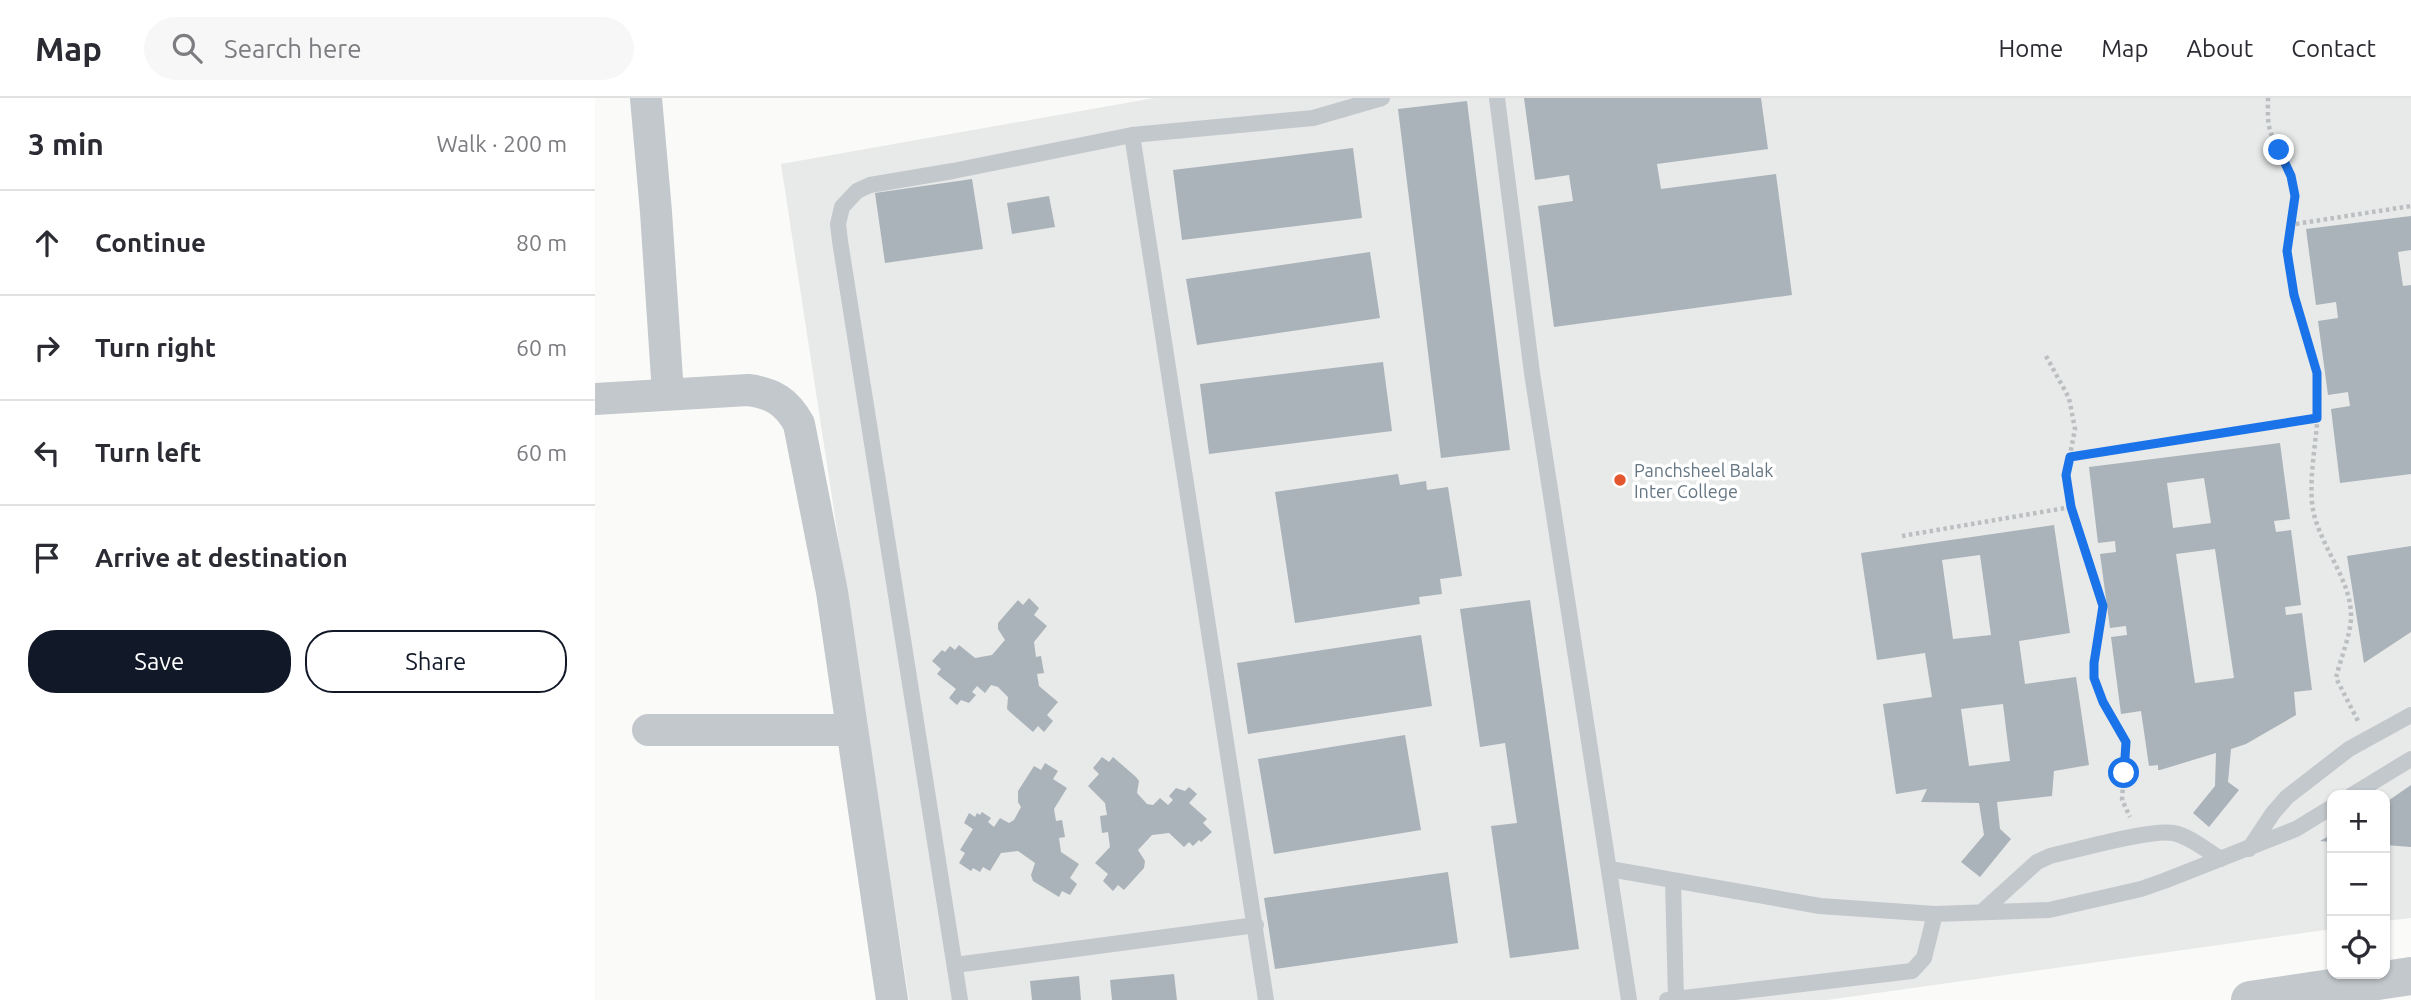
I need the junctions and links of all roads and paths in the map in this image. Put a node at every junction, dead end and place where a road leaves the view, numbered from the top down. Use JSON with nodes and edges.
{"nodes":[{"id":1,"x":646,"y":98,"type":"edge"},
{"id":2,"x":1382,"y":98,"type":"edge"},
{"id":3,"x":1497,"y":98,"type":"edge"},
{"id":4,"x":2268,"y":98,"type":"edge"},
{"id":5,"x":1132,"y":135,"type":"junction"},
{"id":6,"x":2411,"y":206,"type":"edge"},
{"id":7,"x":2289,"y":225,"type":"junction"},
{"id":8,"x":2046,"y":356,"type":"dead end"},
{"id":9,"x":668,"y":394,"type":"junction"},
{"id":10,"x":595,"y":399,"type":"edge"},
{"id":11,"x":2317,"y":418,"type":"junction"},
{"id":12,"x":2070,"y":457,"type":"junction"},
{"id":13,"x":2071,"y":507,"type":"junction"},
{"id":14,"x":1902,"y":536,"type":"dead end"},
{"id":15,"x":2411,"y":715,"type":"edge"},
{"id":16,"x":648,"y":730,"type":"dead end"},
{"id":17,"x":852,"y":730,"type":"junction"},
{"id":18,"x":2366,"y":738,"type":"junction"},
{"id":19,"x":2411,"y":759,"type":"edge"},
{"id":20,"x":2360,"y":790,"type":"edge"},
{"id":21,"x":2327,"y":810,"type":"edge"},
{"id":22,"x":2140,"y":836,"type":"junction"},
{"id":23,"x":2249,"y":849,"type":"junction"},
{"id":24,"x":2221,"y":859,"type":"junction"},
{"id":25,"x":1610,"y":869,"type":"junction"},
{"id":26,"x":1672,"y":880,"type":"junction"},
{"id":27,"x":1983,"y":911,"type":"junction"},
{"id":28,"x":1935,"y":914,"type":"junction"},
{"id":29,"x":1256,"y":925,"type":"junction"},
{"id":30,"x":955,"y":965,"type":"junction"},
{"id":31,"x":2411,"y":976,"type":"edge"},
{"id":32,"x":892,"y":1000,"type":"edge"},
{"id":33,"x":960,"y":1000,"type":"edge"},
{"id":34,"x":1266,"y":1000,"type":"edge"},
{"id":35,"x":1629,"y":1000,"type":"edge"},
{"id":36,"x":1671,"y":1000,"type":"edge"},
{"id":37,"x":2250,"y":1000,"type":"edge"}],
"edges":[{"from":1,"to":9,"type":"street"},
{"from":2,"to":5,"type":"lane"},
{"from":3,"to":25,"type":"lane"},
{"from":4,"to":7,"type":"path"},
{"from":5,"to":29,"type":"lane"},
{"from":5,"to":30,"type":"lane"},
{"from":6,"to":7,"type":"path"},
{"from":7,"to":11,"type":"path"},
{"from":8,"to":12,"type":"path"},
{"from":9,"to":10,"type":"street"},
{"from":9,"to":17,"type":"street"},
{"from":11,"to":12,"type":"path"},
{"from":11,"to":18,"type":"path"},
{"from":12,"to":13,"type":"path"},
{"from":13,"to":14,"type":"path"},
{"from":13,"to":22,"type":"path"},
{"from":15,"to":18,"type":"lane"},
{"from":16,"to":17,"type":"street"},
{"from":17,"to":32,"type":"street"},
{"from":18,"to":23,"type":"lane"},
{"from":19,"to":20,"type":"lane"},
{"from":21,"to":23,"type":"lane"},
{"from":22,"to":24,"type":"lane"},
{"from":22,"to":27,"type":"lane"},
{"from":23,"to":24,"type":"lane"},
{"from":24,"to":27,"type":"lane"},
{"from":25,"to":26,"type":"lane"},
{"from":25,"to":35,"type":"lane"},
{"from":26,"to":28,"type":"lane"},
{"from":26,"to":36,"type":"lane"},
{"from":27,"to":28,"type":"lane"},
{"from":28,"to":36,"type":"lane"},
{"from":29,"to":30,"type":"lane"},
{"from":29,"to":34,"type":"lane"},
{"from":30,"to":33,"type":"lane"},
{"from":31,"to":37,"type":"street"}]}
